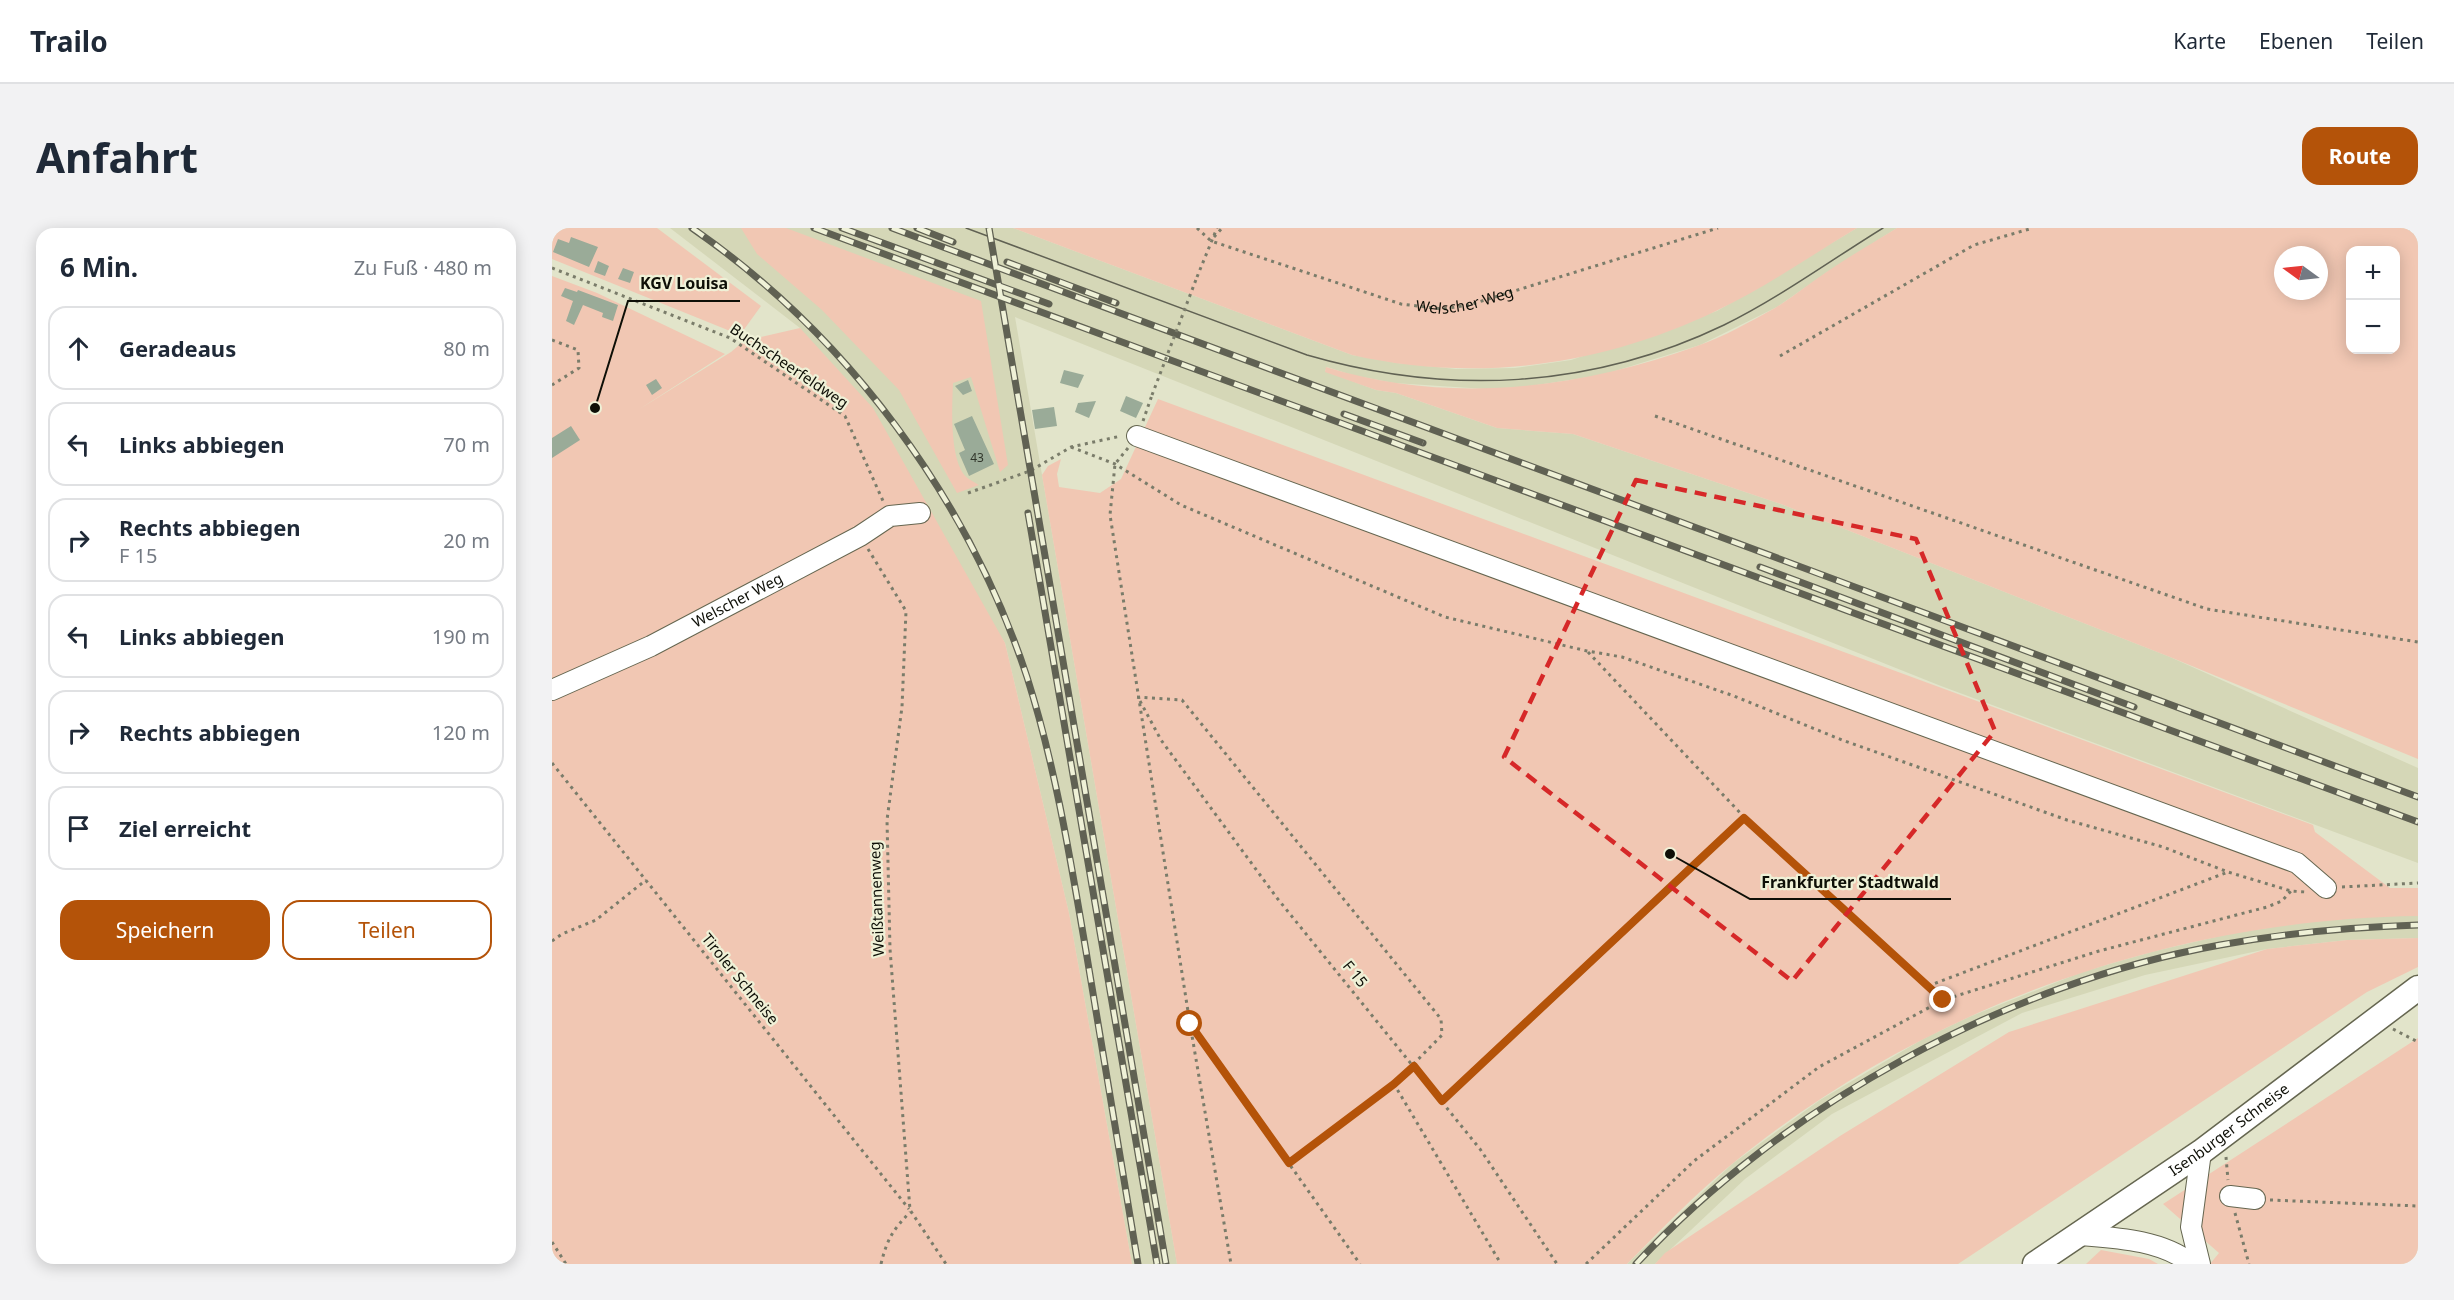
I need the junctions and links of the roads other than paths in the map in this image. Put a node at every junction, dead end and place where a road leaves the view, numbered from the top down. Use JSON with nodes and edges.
{"nodes":[{"id":1,"x":1137,"y":436,"type":"road end"},
{"id":2,"x":920,"y":513,"type":"dead end"},
{"id":3,"x":552,"y":690,"type":"edge"},
{"id":4,"x":2326,"y":888,"type":"road end"},
{"id":5,"x":2418,"y":988,"type":"edge"},
{"id":6,"x":2201,"y":1152,"type":"junction"},
{"id":7,"x":2230,"y":1196,"type":"dead end"},
{"id":8,"x":2255,"y":1199,"type":"road end"},
{"id":9,"x":2080,"y":1235,"type":"junction"},
{"id":10,"x":2036,"y":1264,"type":"edge"},
{"id":11,"x":2192,"y":1264,"type":"edge"},
{"id":12,"x":2200,"y":1264,"type":"edge"}],
"edges":[{"from":1,"to":4,"type":"street"},
{"from":2,"to":3,"type":"street","name":"Welscher Weg"},
{"from":5,"to":6,"type":"main road","name":"Isenburger Schneise"},
{"from":6,"to":9,"type":"main road","name":"Isenburger Schneise"},
{"from":6,"to":12,"type":"street"},
{"from":7,"to":8,"type":"street"},
{"from":9,"to":10,"type":"main road","name":"Isenburger Schneise"},
{"from":9,"to":11,"type":"street"}]}
